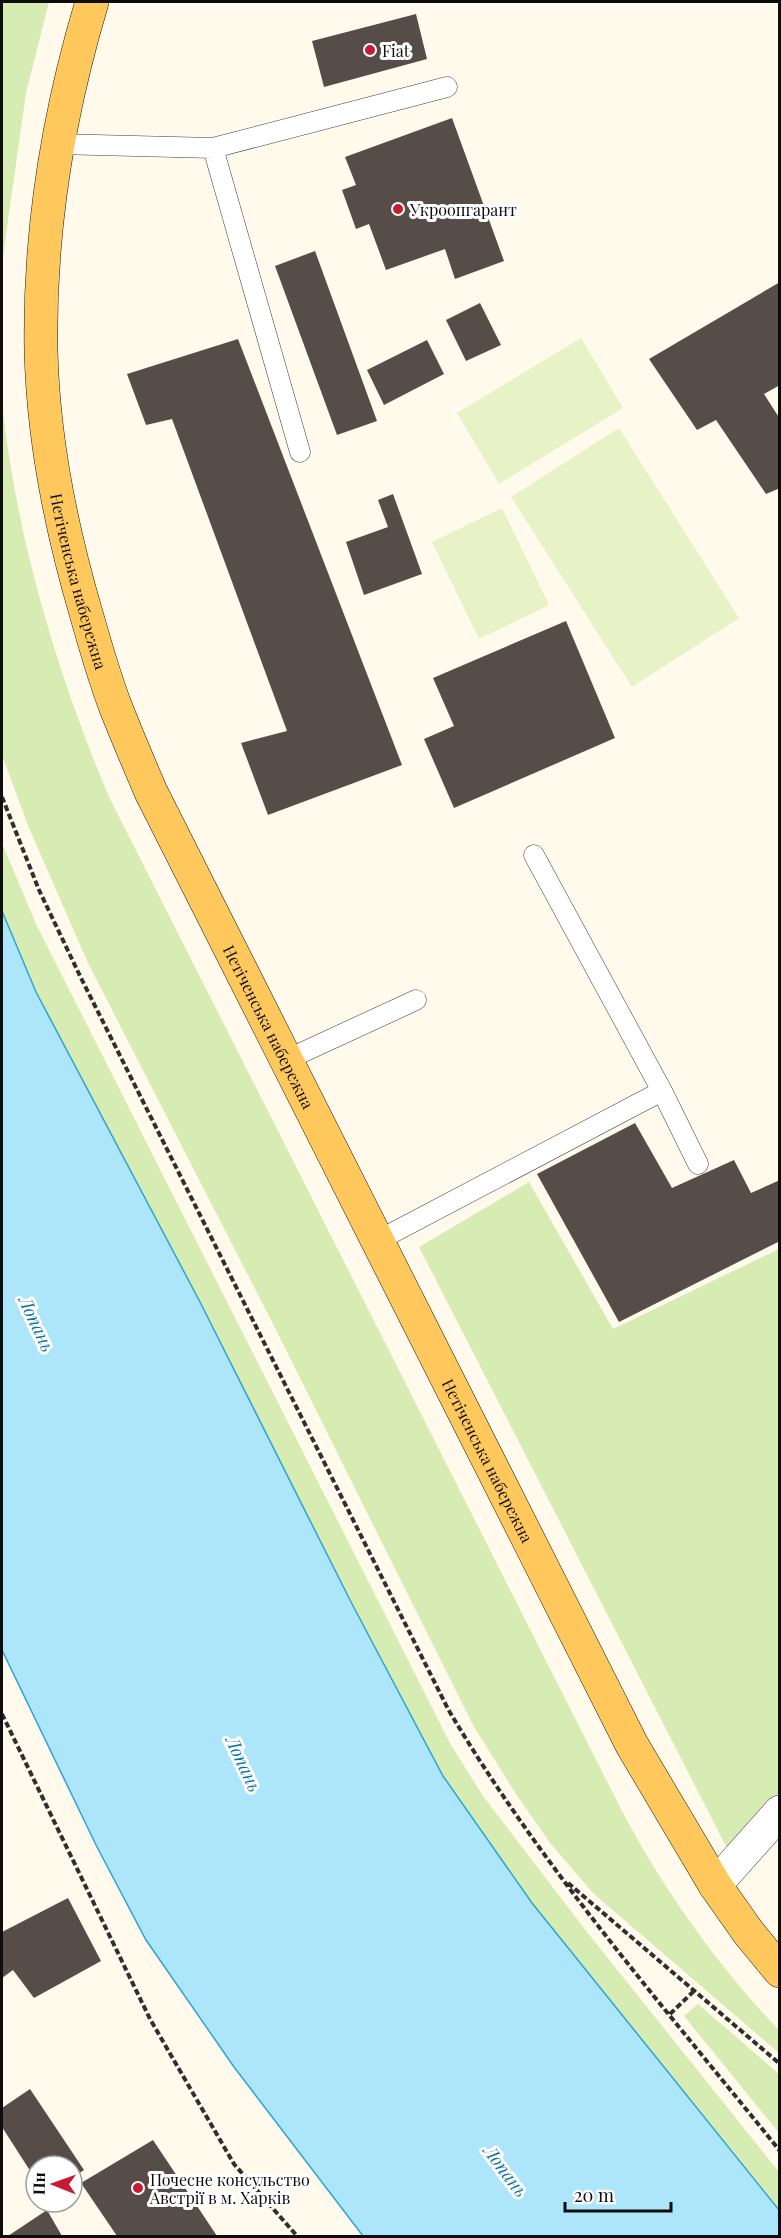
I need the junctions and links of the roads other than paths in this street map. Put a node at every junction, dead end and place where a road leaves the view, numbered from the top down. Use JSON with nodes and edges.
{"nodes":[{"id":1,"x":92,"y":2,"type":"edge"},
{"id":2,"x":447,"y":87,"type":"dead end"},
{"id":3,"x":57,"y":144,"type":"junction"},
{"id":4,"x":213,"y":148,"type":"junction"},
{"id":5,"x":300,"y":452,"type":"dead end"},
{"id":6,"x":534,"y":855,"type":"dead end"},
{"id":7,"x":416,"y":1000,"type":"dead end"},
{"id":8,"x":286,"y":1060,"type":"junction"},
{"id":9,"x":662,"y":1091,"type":"junction"},
{"id":10,"x":698,"y":1164,"type":"dead end"},
{"id":11,"x":377,"y":1241,"type":"junction"},
{"id":12,"x":780,"y":1812,"type":"edge"},
{"id":13,"x":715,"y":1885,"type":"junction"},
{"id":14,"x":780,"y":1971,"type":"edge"}],
"edges":[{"from":1,"to":3,"type":"main road","name":"Нетіченська набережна"},
{"from":2,"to":4,"type":"lane"},
{"from":3,"to":4,"type":"lane"},
{"from":3,"to":8,"type":"main road","name":"Нетіченська набережна"},
{"from":4,"to":5,"type":"lane"},
{"from":6,"to":9,"type":"lane"},
{"from":7,"to":8,"type":"lane"},
{"from":8,"to":11,"type":"main road","name":"Нетіченська набережна"},
{"from":9,"to":10,"type":"lane"},
{"from":9,"to":11,"type":"lane"},
{"from":11,"to":13,"type":"main road","name":"Нетіченська набережна"},
{"from":12,"to":13,"type":"street"},
{"from":13,"to":14,"type":"main road","name":"Нетіченська набережна"}]}
